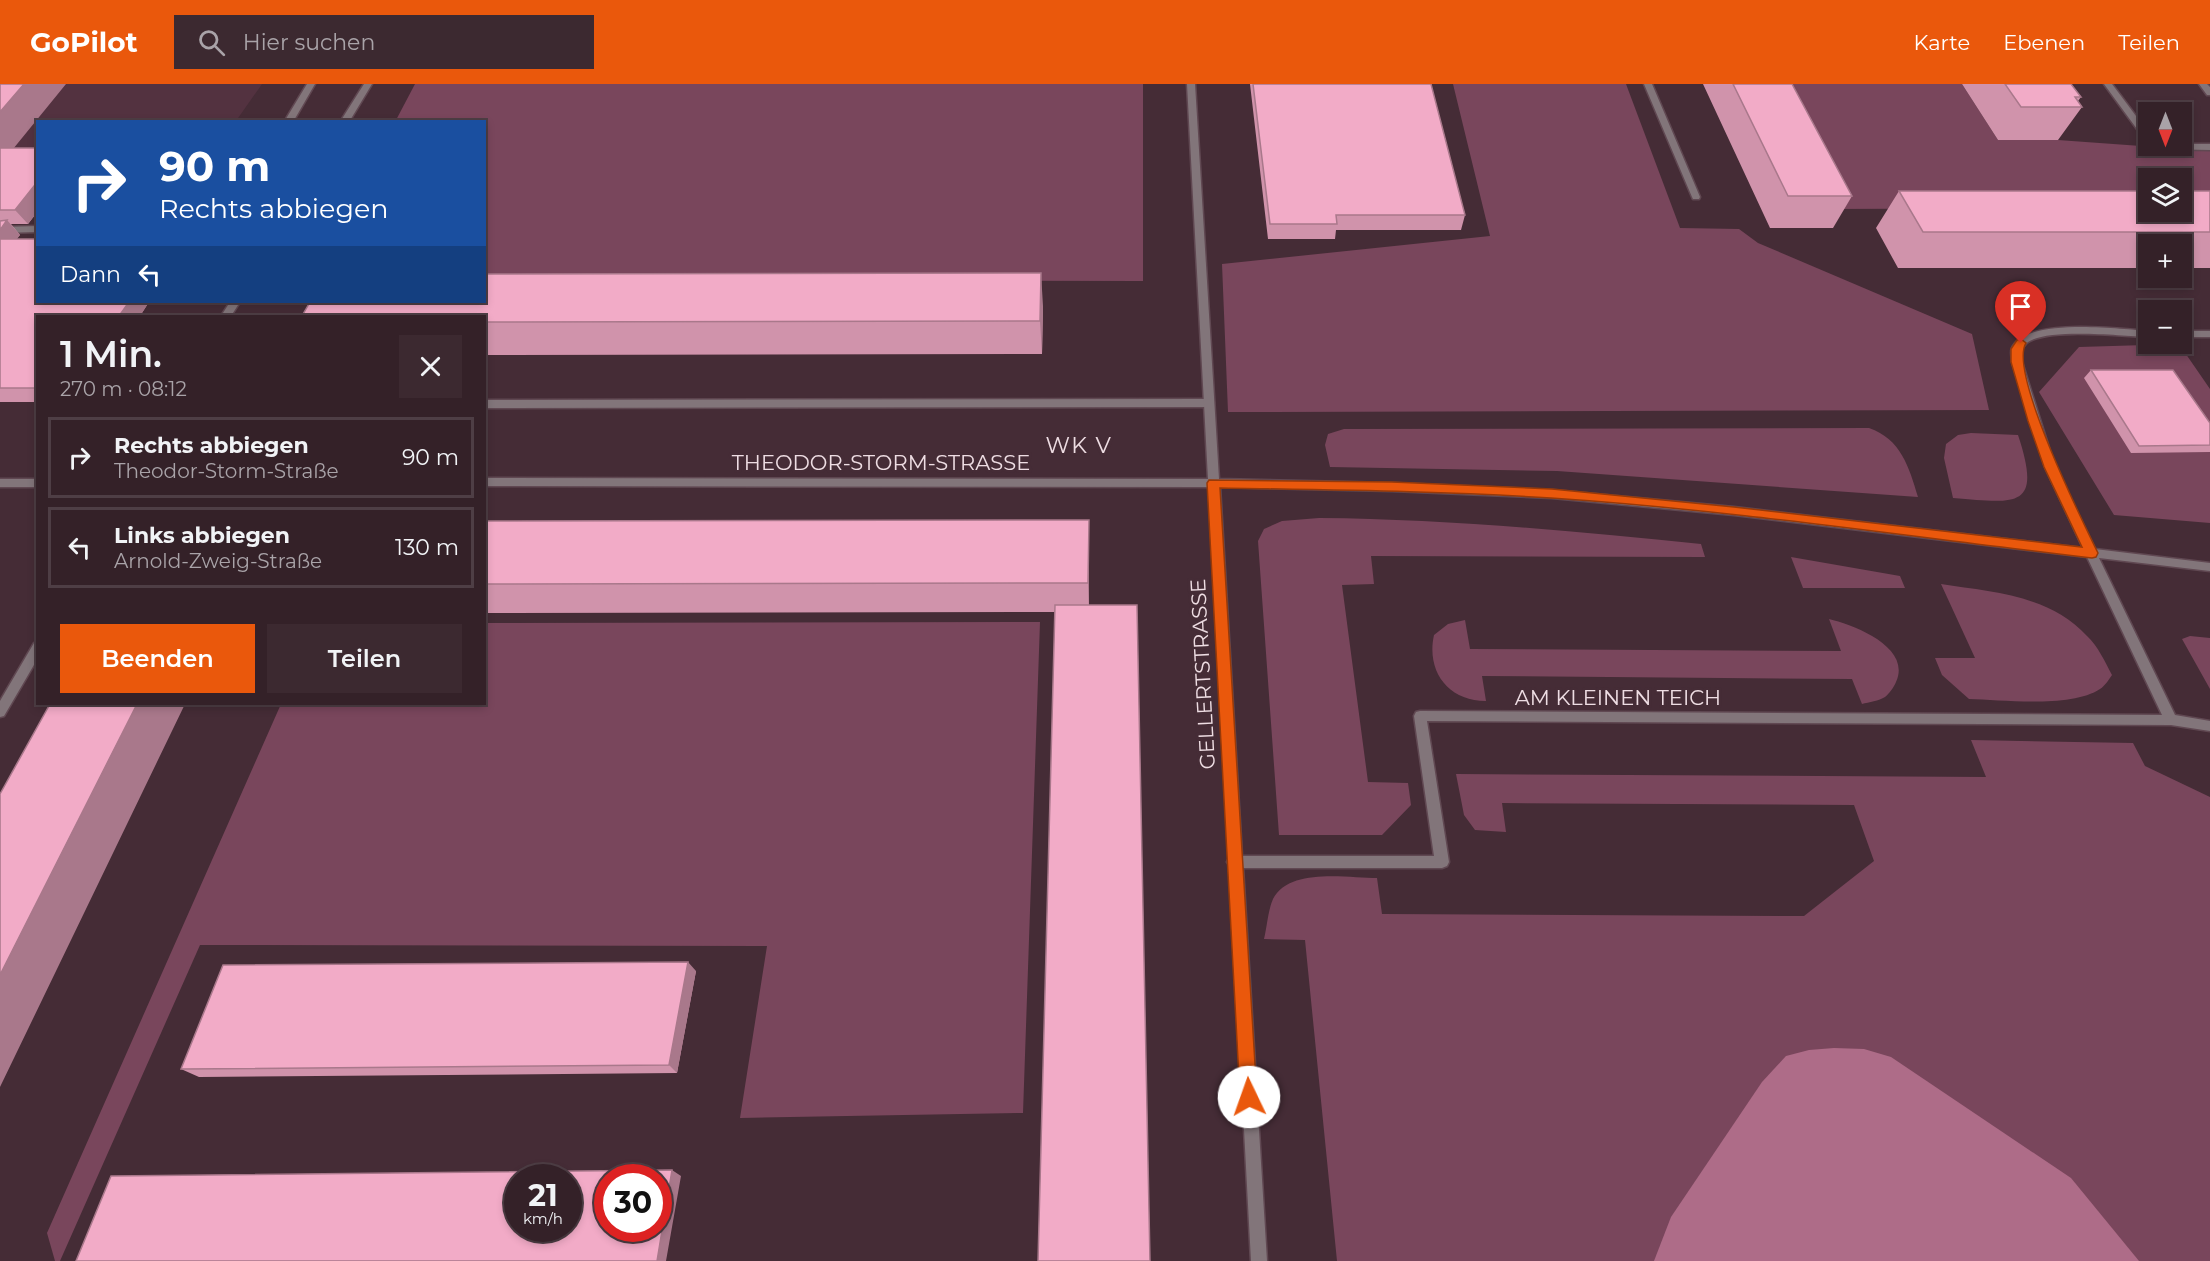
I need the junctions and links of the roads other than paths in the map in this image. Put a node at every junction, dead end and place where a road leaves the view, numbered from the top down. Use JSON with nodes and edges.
{"nodes":[{"id":1,"x":311,"y":84,"type":"edge"},
{"id":2,"x":368,"y":84,"type":"edge"},
{"id":3,"x":1191,"y":84,"type":"edge"},
{"id":4,"x":1648,"y":84,"type":"edge"},
{"id":5,"x":2108,"y":84,"type":"edge"},
{"id":6,"x":2203,"y":84,"type":"edge"},
{"id":7,"x":2210,"y":93,"type":"edge"},
{"id":8,"x":289,"y":120,"type":"edge"},
{"id":9,"x":345,"y":120,"type":"edge"},
{"id":10,"x":2138,"y":124,"type":"edge"},
{"id":11,"x":2192,"y":147,"type":"edge"},
{"id":12,"x":2210,"y":147,"type":"edge"},
{"id":13,"x":1696,"y":197,"type":"dead end"},
{"id":14,"x":36,"y":229,"type":"edge"},
{"id":15,"x":0,"y":230,"type":"edge"},
{"id":16,"x":2138,"y":334,"type":"edge"},
{"id":17,"x":2192,"y":334,"type":"edge"},
{"id":18,"x":2210,"y":334,"type":"edge"},
{"id":19,"x":1209,"y":403,"type":"junction"},
{"id":20,"x":486,"y":404,"type":"edge"},
{"id":21,"x":36,"y":483,"type":"edge"},
{"id":22,"x":486,"y":483,"type":"edge"},
{"id":23,"x":1213,"y":483,"type":"junction"},
{"id":24,"x":1,"y":485,"type":"edge"},
{"id":25,"x":2092,"y":553,"type":"junction"},
{"id":26,"x":2210,"y":567,"type":"edge"},
{"id":27,"x":36,"y":649,"type":"edge"},
{"id":28,"x":0,"y":712,"type":"edge"},
{"id":29,"x":2170,"y":720,"type":"junction"},
{"id":30,"x":2210,"y":726,"type":"edge"},
{"id":31,"x":1234,"y":862,"type":"junction"},
{"id":32,"x":1259,"y":1261,"type":"edge"}],
"edges":[{"from":1,"to":8,"type":"street"},
{"from":2,"to":9,"type":"street"},
{"from":3,"to":19,"type":"street","name":"GELLERTSTRASSE"},
{"from":4,"to":13,"type":"street"},
{"from":5,"to":10,"type":"street"},
{"from":6,"to":7,"type":"street"},
{"from":11,"to":12,"type":"street"},
{"from":14,"to":15,"type":"street"},
{"from":16,"to":25,"type":"street"},
{"from":17,"to":18,"type":"street"},
{"from":19,"to":20,"type":"street"},
{"from":19,"to":23,"type":"street","name":"GELLERTSTRASSE"},
{"from":21,"to":24,"type":"street"},
{"from":22,"to":23,"type":"street","name":"THEODOR-STORM-STRASSE"},
{"from":23,"to":25,"type":"street","name":"THEODOR-STORM-STRASSE"},
{"from":23,"to":31,"type":"street","name":"GELLERTSTRASSE"},
{"from":25,"to":26,"type":"street","name":"THEODOR-STORM-STRASSE"},
{"from":25,"to":29,"type":"street"},
{"from":27,"to":28,"type":"street"},
{"from":29,"to":30,"type":"street","name":"AM KLEINEN TEICH"},
{"from":29,"to":31,"type":"street","name":"AM KLEINEN TEICH"},
{"from":31,"to":32,"type":"street","name":"GELLERTSTRASSE"}]}
